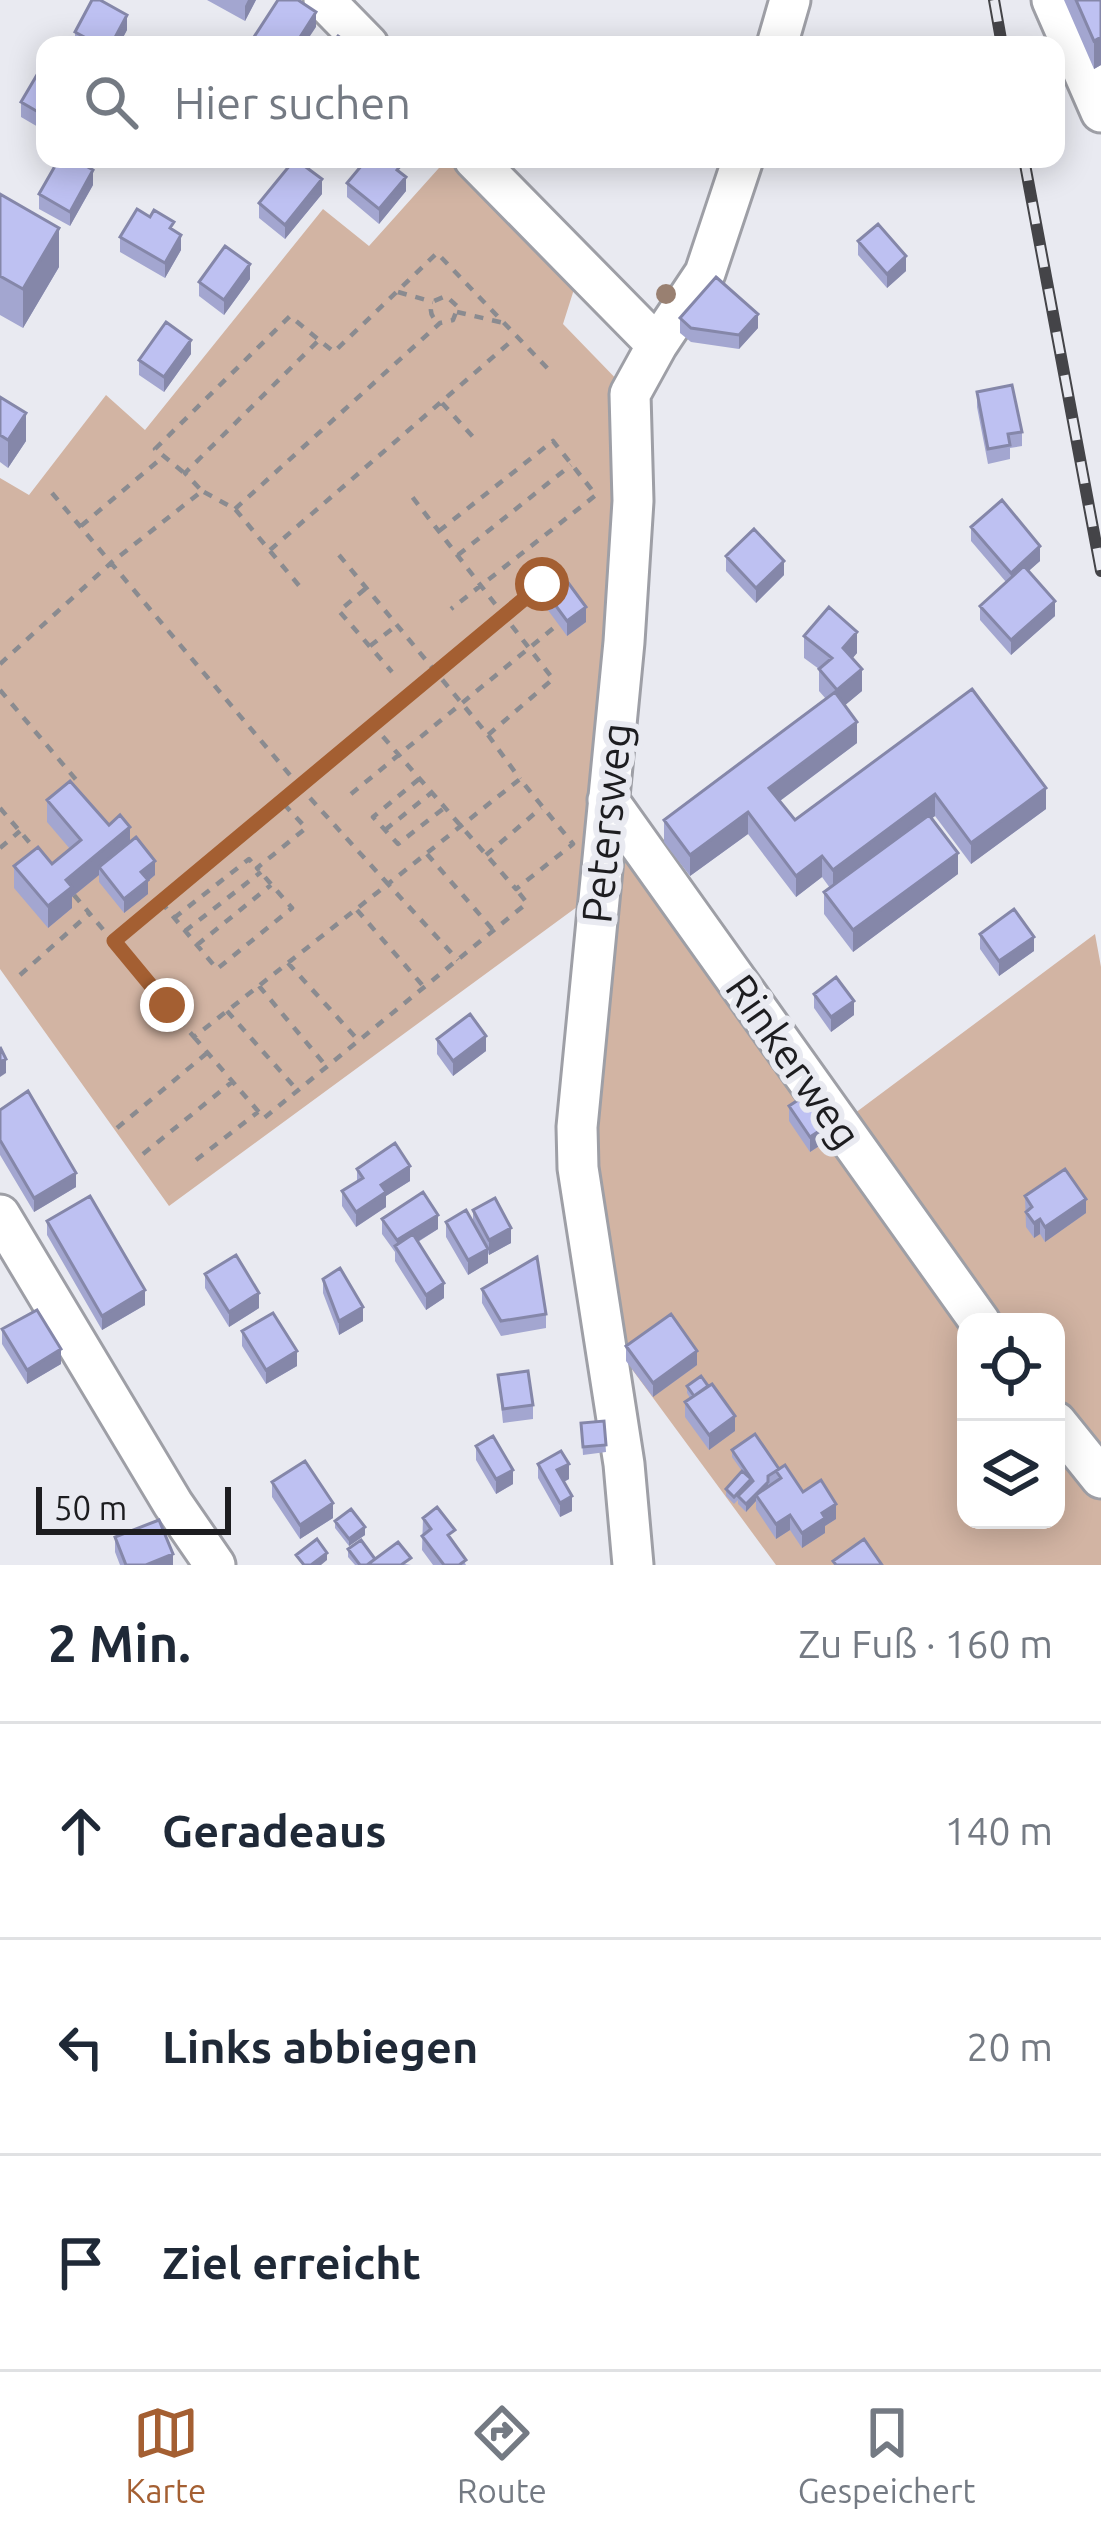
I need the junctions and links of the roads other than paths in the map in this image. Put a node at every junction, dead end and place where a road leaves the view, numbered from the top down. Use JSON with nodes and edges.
{"nodes":[{"id":1,"x":325,"y":0,"type":"edge"},
{"id":2,"x":790,"y":0,"type":"edge"},
{"id":3,"x":1052,"y":0,"type":"edge"},
{"id":4,"x":359,"y":36,"type":"edge"},
{"id":5,"x":780,"y":36,"type":"edge"},
{"id":6,"x":1101,"y":112,"type":"edge"},
{"id":7,"x":483,"y":168,"type":"edge"},
{"id":8,"x":739,"y":168,"type":"edge"},
{"id":9,"x":656,"y":345,"type":"junction"},
{"id":10,"x":608,"y":800,"type":"junction"},
{"id":11,"x":0,"y":1216,"type":"edge"},
{"id":12,"x":974,"y":1313,"type":"edge"},
{"id":13,"x":1065,"y":1433,"type":"edge"},
{"id":14,"x":1101,"y":1478,"type":"edge"},
{"id":15,"x":214,"y":1565,"type":"edge"},
{"id":16,"x":633,"y":1565,"type":"edge"}],
"edges":[{"from":1,"to":4,"type":"street"},
{"from":2,"to":5,"type":"street"},
{"from":3,"to":6,"type":"street"},
{"from":7,"to":9,"type":"street"},
{"from":8,"to":9,"type":"street","name":"Petersweg"},
{"from":9,"to":10,"type":"street","name":"Petersweg"},
{"from":10,"to":12,"type":"street","name":"Rinkerweg"},
{"from":10,"to":16,"type":"street","name":"Petersweg"},
{"from":11,"to":15,"type":"street"},
{"from":13,"to":14,"type":"street"}]}
